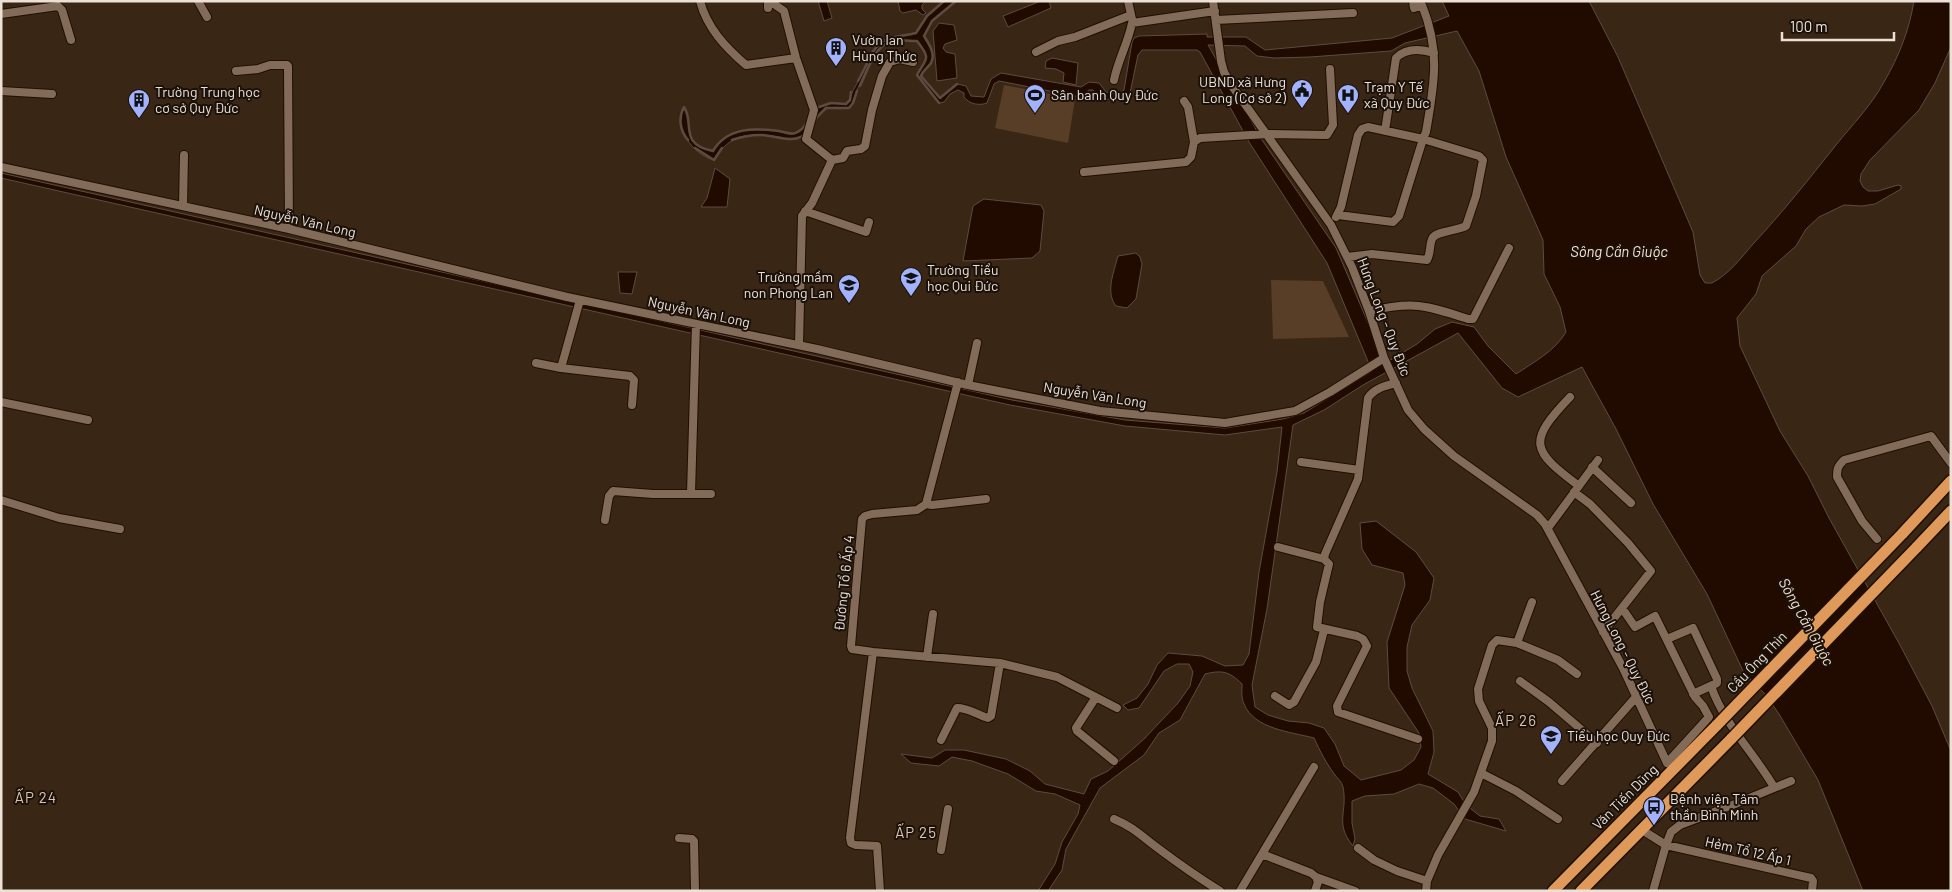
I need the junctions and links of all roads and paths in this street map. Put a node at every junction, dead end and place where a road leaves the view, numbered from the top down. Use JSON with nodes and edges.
{"nodes":[{"id":1,"x":198,"y":1,"type":"edge"},
{"id":2,"x":700,"y":1,"type":"edge"},
{"id":3,"x":1128,"y":1,"type":"edge"},
{"id":4,"x":1213,"y":1,"type":"edge"},
{"id":5,"x":1413,"y":1,"type":"edge"},
{"id":6,"x":1422,"y":3,"type":"edge"},
{"id":7,"x":768,"y":8,"type":"dead end"},
{"id":8,"x":1215,"y":12,"type":"junction"},
{"id":9,"x":1353,"y":12,"type":"dead end"},
{"id":10,"x":1,"y":14,"type":"edge"},
{"id":11,"x":207,"y":17,"type":"dead end"},
{"id":12,"x":1132,"y":19,"type":"junction"},
{"id":13,"x":1216,"y":20,"type":"junction"},
{"id":14,"x":71,"y":40,"type":"dead end"},
{"id":15,"x":1036,"y":52,"type":"dead end"},
{"id":16,"x":1434,"y":54,"type":"junction"},
{"id":17,"x":796,"y":58,"type":"junction"},
{"id":18,"x":913,"y":62,"type":"dead end"},
{"id":19,"x":1330,"y":69,"type":"dead end"},
{"id":20,"x":236,"y":71,"type":"dead end"},
{"id":21,"x":1114,"y":80,"type":"dead end"},
{"id":22,"x":1,"y":91,"type":"edge"},
{"id":23,"x":52,"y":94,"type":"dead end"},
{"id":24,"x":1184,"y":101,"type":"dead end"},
{"id":25,"x":1385,"y":131,"type":"junction"},
{"id":26,"x":1268,"y":134,"type":"junction"},
{"id":27,"x":1423,"y":139,"type":"junction"},
{"id":28,"x":1194,"y":142,"type":"junction"},
{"id":29,"x":184,"y":155,"type":"dead end"},
{"id":30,"x":832,"y":160,"type":"junction"},
{"id":31,"x":1,"y":167,"type":"edge"},
{"id":32,"x":1084,"y":172,"type":"dead end"},
{"id":33,"x":183,"y":206,"type":"junction"},
{"id":34,"x":805,"y":211,"type":"junction"},
{"id":35,"x":1338,"y":215,"type":"junction"},
{"id":36,"x":869,"y":222,"type":"dead end"},
{"id":37,"x":1331,"y":226,"type":"junction"},
{"id":38,"x":289,"y":230,"type":"junction"},
{"id":39,"x":1509,"y":248,"type":"dead end"},
{"id":40,"x":1347,"y":256,"type":"junction"},
{"id":41,"x":580,"y":300,"type":"junction"},
{"id":42,"x":1369,"y":311,"type":"junction"},
{"id":43,"x":696,"y":324,"type":"junction"},
{"id":44,"x":977,"y":343,"type":"dead end"},
{"id":45,"x":799,"y":345,"type":"junction"},
{"id":46,"x":1385,"y":359,"type":"junction"},
{"id":47,"x":536,"y":363,"type":"dead end"},
{"id":48,"x":561,"y":368,"type":"junction"},
{"id":49,"x":958,"y":382,"type":"junction"},
{"id":50,"x":1396,"y":382,"type":"junction"},
{"id":51,"x":968,"y":385,"type":"junction"},
{"id":52,"x":1570,"y":397,"type":"dead end"},
{"id":53,"x":1,"y":402,"type":"edge"},
{"id":54,"x":632,"y":405,"type":"dead end"},
{"id":55,"x":88,"y":420,"type":"dead end"},
{"id":56,"x":1598,"y":460,"type":"dead end"},
{"id":57,"x":1301,"y":462,"type":"dead end"},
{"id":58,"x":1951,"y":463,"type":"edge"},
{"id":59,"x":1592,"y":467,"type":"junction"},
{"id":60,"x":1359,"y":470,"type":"junction"},
{"id":61,"x":1951,"y":481,"type":"edge"},
{"id":62,"x":1576,"y":489,"type":"junction"},
{"id":63,"x":691,"y":493,"type":"junction"},
{"id":64,"x":711,"y":494,"type":"dead end"},
{"id":65,"x":986,"y":499,"type":"dead end"},
{"id":66,"x":1,"y":500,"type":"edge"},
{"id":67,"x":1631,"y":503,"type":"dead end"},
{"id":68,"x":926,"y":504,"type":"junction"},
{"id":69,"x":1951,"y":511,"type":"edge"},
{"id":70,"x":605,"y":520,"type":"dead end"},
{"id":71,"x":1548,"y":528,"type":"junction"},
{"id":72,"x":120,"y":530,"type":"dead end"},
{"id":73,"x":1877,"y":539,"type":"dead end"},
{"id":74,"x":1278,"y":547,"type":"dead end"},
{"id":75,"x":1324,"y":559,"type":"junction"},
{"id":76,"x":1532,"y":602,"type":"dead end"},
{"id":77,"x":1622,"y":608,"type":"junction"},
{"id":78,"x":933,"y":614,"type":"dead end"},
{"id":79,"x":1324,"y":630,"type":"junction"},
{"id":80,"x":1604,"y":632,"type":"junction"},
{"id":81,"x":1667,"y":639,"type":"junction"},
{"id":82,"x":1517,"y":643,"type":"junction"},
{"id":83,"x":873,"y":652,"type":"junction"},
{"id":84,"x":927,"y":657,"type":"junction"},
{"id":85,"x":1000,"y":663,"type":"junction"},
{"id":86,"x":1577,"y":674,"type":"dead end"},
{"id":87,"x":1520,"y":681,"type":"dead end"},
{"id":88,"x":1711,"y":686,"type":"junction"},
{"id":89,"x":1693,"y":694,"type":"junction"},
{"id":90,"x":1275,"y":696,"type":"dead end"},
{"id":91,"x":1096,"y":697,"type":"junction"},
{"id":92,"x":1636,"y":697,"type":"junction"},
{"id":93,"x":1117,"y":708,"type":"dead end"},
{"id":94,"x":1717,"y":725,"type":"joint"},
{"id":95,"x":1418,"y":739,"type":"dead end"},
{"id":96,"x":942,"y":740,"type":"dead end"},
{"id":97,"x":1597,"y":743,"type":"junction"},
{"id":98,"x":1114,"y":761,"type":"dead end"},
{"id":99,"x":1314,"y":767,"type":"dead end"},
{"id":100,"x":1481,"y":773,"type":"junction"},
{"id":101,"x":1562,"y":781,"type":"dead end"},
{"id":102,"x":1791,"y":781,"type":"dead end"},
{"id":103,"x":1774,"y":787,"type":"junction"},
{"id":104,"x":948,"y":809,"type":"dead end"},
{"id":105,"x":1114,"y":819,"type":"dead end"},
{"id":106,"x":1558,"y":819,"type":"dead end"},
{"id":107,"x":1642,"y":830,"type":"junction"},
{"id":108,"x":679,"y":838,"type":"dead end"},
{"id":109,"x":1666,"y":845,"type":"junction"},
{"id":110,"x":1358,"y":848,"type":"dead end"},
{"id":111,"x":942,"y":850,"type":"dead end"},
{"id":112,"x":1262,"y":854,"type":"junction"},
{"id":113,"x":1316,"y":878,"type":"junction"},
{"id":114,"x":1427,"y":881,"type":"junction"},
{"id":115,"x":695,"y":891,"type":"edge"},
{"id":116,"x":880,"y":891,"type":"edge"},
{"id":117,"x":1220,"y":891,"type":"edge"},
{"id":118,"x":1240,"y":891,"type":"edge"},
{"id":119,"x":1315,"y":891,"type":"edge"},
{"id":120,"x":1355,"y":891,"type":"edge"},
{"id":121,"x":1426,"y":891,"type":"edge"},
{"id":122,"x":1553,"y":891,"type":"edge"},
{"id":123,"x":1581,"y":891,"type":"edge"},
{"id":124,"x":1652,"y":891,"type":"edge"},
{"id":125,"x":1812,"y":891,"type":"edge"}],
"edges":[{"from":1,"to":11,"type":"street"},
{"from":2,"to":17,"type":"street"},
{"from":3,"to":12,"type":"street"},
{"from":4,"to":8,"type":"street","name":"Hưng Long - Quy Đức"},
{"from":5,"to":6,"type":"street"},
{"from":6,"to":16,"type":"street"},
{"from":7,"to":17,"type":"street"},
{"from":8,"to":12,"type":"street"},
{"from":8,"to":13,"type":"street","name":"Hưng Long - Quy Đức"},
{"from":9,"to":13,"type":"street"},
{"from":10,"to":14,"type":"street"},
{"from":12,"to":15,"type":"street"},
{"from":12,"to":21,"type":"street"},
{"from":13,"to":26,"type":"street","name":"Hưng Long - Quy Đức"},
{"from":16,"to":25,"type":"street"},
{"from":16,"to":27,"type":"street"},
{"from":17,"to":30,"type":"street"},
{"from":18,"to":30,"type":"street"},
{"from":19,"to":26,"type":"street"},
{"from":20,"to":38,"type":"street"},
{"from":22,"to":23,"type":"street"},
{"from":24,"to":28,"type":"street"},
{"from":25,"to":27,"type":"street"},
{"from":25,"to":35,"type":"street"},
{"from":26,"to":28,"type":"street"},
{"from":26,"to":37,"type":"street","name":"Hưng Long - Quy Đức"},
{"from":27,"to":35,"type":"street"},
{"from":27,"to":40,"type":"street"},
{"from":28,"to":32,"type":"street"},
{"from":29,"to":33,"type":"street"},
{"from":30,"to":34,"type":"street"},
{"from":31,"to":33,"type":"street","name":"Nguyễn Văn Long"},
{"from":33,"to":38,"type":"street","name":"Nguyễn Văn Long"},
{"from":34,"to":36,"type":"street"},
{"from":34,"to":45,"type":"street"},
{"from":35,"to":37,"type":"street"},
{"from":37,"to":40,"type":"street","name":"Hưng Long - Quy Đức"},
{"from":38,"to":41,"type":"street","name":"Nguyễn Văn Long"},
{"from":39,"to":42,"type":"street"},
{"from":40,"to":42,"type":"street","name":"Hưng Long - Quy Đức"},
{"from":41,"to":43,"type":"street","name":"Nguyễn Văn Long"},
{"from":41,"to":48,"type":"street"},
{"from":42,"to":46,"type":"street","name":"Hưng Long - Quy Đức"},
{"from":43,"to":45,"type":"street","name":"Nguyễn Văn Long"},
{"from":43,"to":63,"type":"street"},
{"from":44,"to":51,"type":"street"},
{"from":45,"to":49,"type":"street","name":"Nguyễn Văn Long"},
{"from":46,"to":50,"type":"street","name":"Hưng Long - Quy Đức"},
{"from":46,"to":51,"type":"street","name":"Nguyễn Văn Long"},
{"from":47,"to":48,"type":"street"},
{"from":48,"to":54,"type":"street"},
{"from":49,"to":51,"type":"street","name":"Nguyễn Văn Long"},
{"from":49,"to":68,"type":"street"},
{"from":50,"to":60,"type":"street"},
{"from":50,"to":71,"type":"street","name":"Hưng Long - Quy Đức"},
{"from":52,"to":62,"type":"street"},
{"from":53,"to":55,"type":"street"},
{"from":56,"to":59,"type":"street"},
{"from":57,"to":60,"type":"street"},
{"from":58,"to":73,"type":"street"},
{"from":59,"to":62,"type":"street"},
{"from":59,"to":67,"type":"street"},
{"from":60,"to":75,"type":"street"},
{"from":61,"to":94,"type":"highway","name":"Cầu Ông Thìn","bridge":true},
{"from":62,"to":71,"type":"street"},
{"from":62,"to":77,"type":"street"},
{"from":63,"to":64,"type":"street"},
{"from":63,"to":70,"type":"street"},
{"from":65,"to":68,"type":"street"},
{"from":66,"to":72,"type":"street"},
{"from":68,"to":83,"type":"street","name":"Đường Tổ 6 Ấp 4"},
{"from":69,"to":107,"type":"highway","bridge":true},
{"from":71,"to":80,"type":"street","name":"Hưng Long - Quy Đức"},
{"from":74,"to":75,"type":"street"},
{"from":75,"to":79,"type":"street"},
{"from":76,"to":82,"type":"street"},
{"from":77,"to":80,"type":"street"},
{"from":77,"to":81,"type":"street"},
{"from":78,"to":84,"type":"street"},
{"from":79,"to":90,"type":"street"},
{"from":79,"to":95,"type":"street"},
{"from":80,"to":92,"type":"street","name":"Hưng Long - Quy Đức"},
{"from":81,"to":88,"type":"street"},
{"from":81,"to":89,"type":"street"},
{"from":82,"to":86,"type":"street"},
{"from":82,"to":100,"type":"street"},
{"from":83,"to":84,"type":"street"},
{"from":83,"to":116,"type":"street"},
{"from":84,"to":85,"type":"street"},
{"from":85,"to":91,"type":"street"},
{"from":85,"to":96,"type":"street"},
{"from":87,"to":97,"type":"street"},
{"from":88,"to":89,"type":"street"},
{"from":88,"to":103,"type":"street"},
{"from":89,"to":92,"type":"street","name":"Hưng Long - Quy Đức"},
{"from":91,"to":93,"type":"street"},
{"from":91,"to":98,"type":"street"},
{"from":92,"to":97,"type":"street"},
{"from":94,"to":122,"type":"highway","name":"Văn Tiến Dũng"},
{"from":97,"to":101,"type":"street"},
{"from":99,"to":112,"type":"street"},
{"from":100,"to":106,"type":"street"},
{"from":100,"to":114,"type":"street"},
{"from":102,"to":103,"type":"street"},
{"from":103,"to":109,"type":"street"},
{"from":104,"to":111,"type":"street"},
{"from":105,"to":117,"type":"street"},
{"from":107,"to":109,"type":"street"},
{"from":107,"to":123,"type":"highway"},
{"from":108,"to":115,"type":"street"},
{"from":109,"to":124,"type":"street"},
{"from":109,"to":125,"type":"street","name":"Hẻm Tổ 12 Ấp 1"},
{"from":110,"to":114,"type":"street"},
{"from":112,"to":113,"type":"street"},
{"from":112,"to":118,"type":"street"},
{"from":113,"to":119,"type":"street"},
{"from":113,"to":120,"type":"street"},
{"from":114,"to":121,"type":"street"}]}
